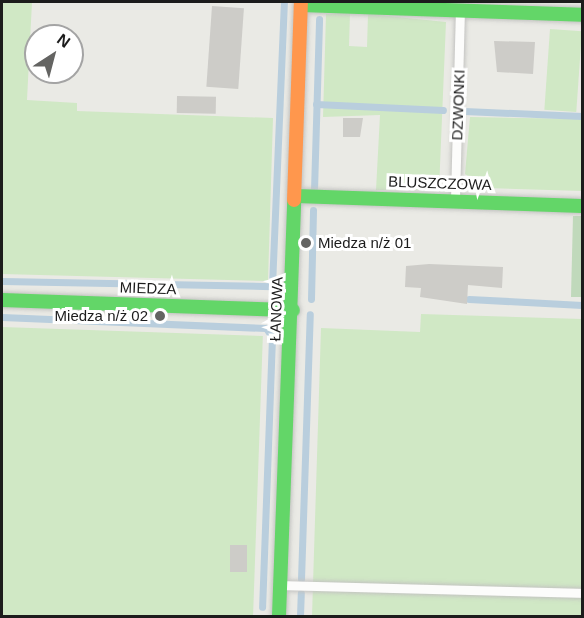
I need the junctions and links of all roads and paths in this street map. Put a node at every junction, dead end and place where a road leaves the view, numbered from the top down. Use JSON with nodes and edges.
{"nodes":[{"id":1,"x":301,"y":3,"type":"edge"},
{"id":2,"x":460,"y":11,"type":"junction"},
{"id":3,"x":582,"y":15,"type":"edge"},
{"id":4,"x":296,"y":196,"type":"junction"},
{"id":5,"x":455,"y":199,"type":"junction"},
{"id":6,"x":582,"y":206,"type":"edge"},
{"id":7,"x":2,"y":300,"type":"edge"},
{"id":8,"x":293,"y":310,"type":"junction"},
{"id":9,"x":279,"y":585,"type":"junction"},
{"id":10,"x":582,"y":593,"type":"edge"},
{"id":11,"x":279,"y":616,"type":"edge"}],
"edges":[{"from":1,"to":2,"type":"street"},
{"from":1,"to":4,"type":"street","name":"ŁANOWA"},
{"from":2,"to":3,"type":"street"},
{"from":2,"to":5,"type":"lane","name":"DZWONKI"},
{"from":4,"to":5,"type":"street","name":"BLUSZCZOWA"},
{"from":4,"to":8,"type":"street","name":"ŁANOWA"},
{"from":5,"to":6,"type":"street","name":"BLUSZCZOWA"},
{"from":7,"to":8,"type":"street","name":"MIEDZA"},
{"from":8,"to":9,"type":"street","name":"ŁANOWA"},
{"from":9,"to":10,"type":"lane"},
{"from":9,"to":11,"type":"street","name":"ŁANOWA"}]}
